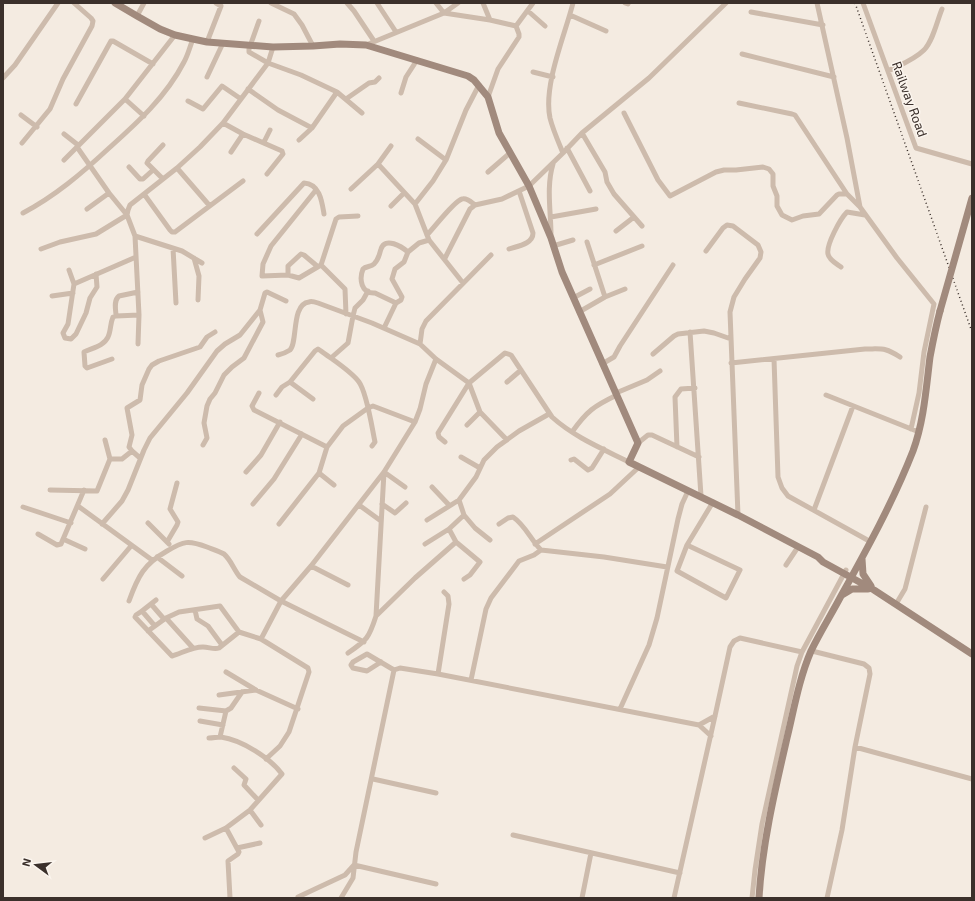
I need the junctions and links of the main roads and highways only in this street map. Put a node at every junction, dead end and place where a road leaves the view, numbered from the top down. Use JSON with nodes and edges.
{"nodes":[{"id":1,"x":116,"y":3,"type":"edge"},
{"id":2,"x":972,"y":197,"type":"edge"},
{"id":3,"x":862,"y":558,"type":"junction"},
{"id":4,"x":849,"y":574,"type":"junction"},
{"id":5,"x":872,"y":589,"type":"junction"},
{"id":6,"x":842,"y":595,"type":"junction"},
{"id":7,"x":972,"y":654,"type":"edge"},
{"id":8,"x":759,"y":898,"type":"edge"}],
"edges":[{"from":1,"to":4,"type":"main road"},
{"from":2,"to":3,"type":"main road","bridge":true},
{"from":3,"to":4,"type":"main road"},
{"from":3,"to":5,"type":"main road"},
{"from":4,"to":5,"type":"main road"},
{"from":4,"to":6,"type":"main road"},
{"from":5,"to":6,"type":"main road"},
{"from":5,"to":7,"type":"main road"},
{"from":6,"to":8,"type":"main road"}]}
